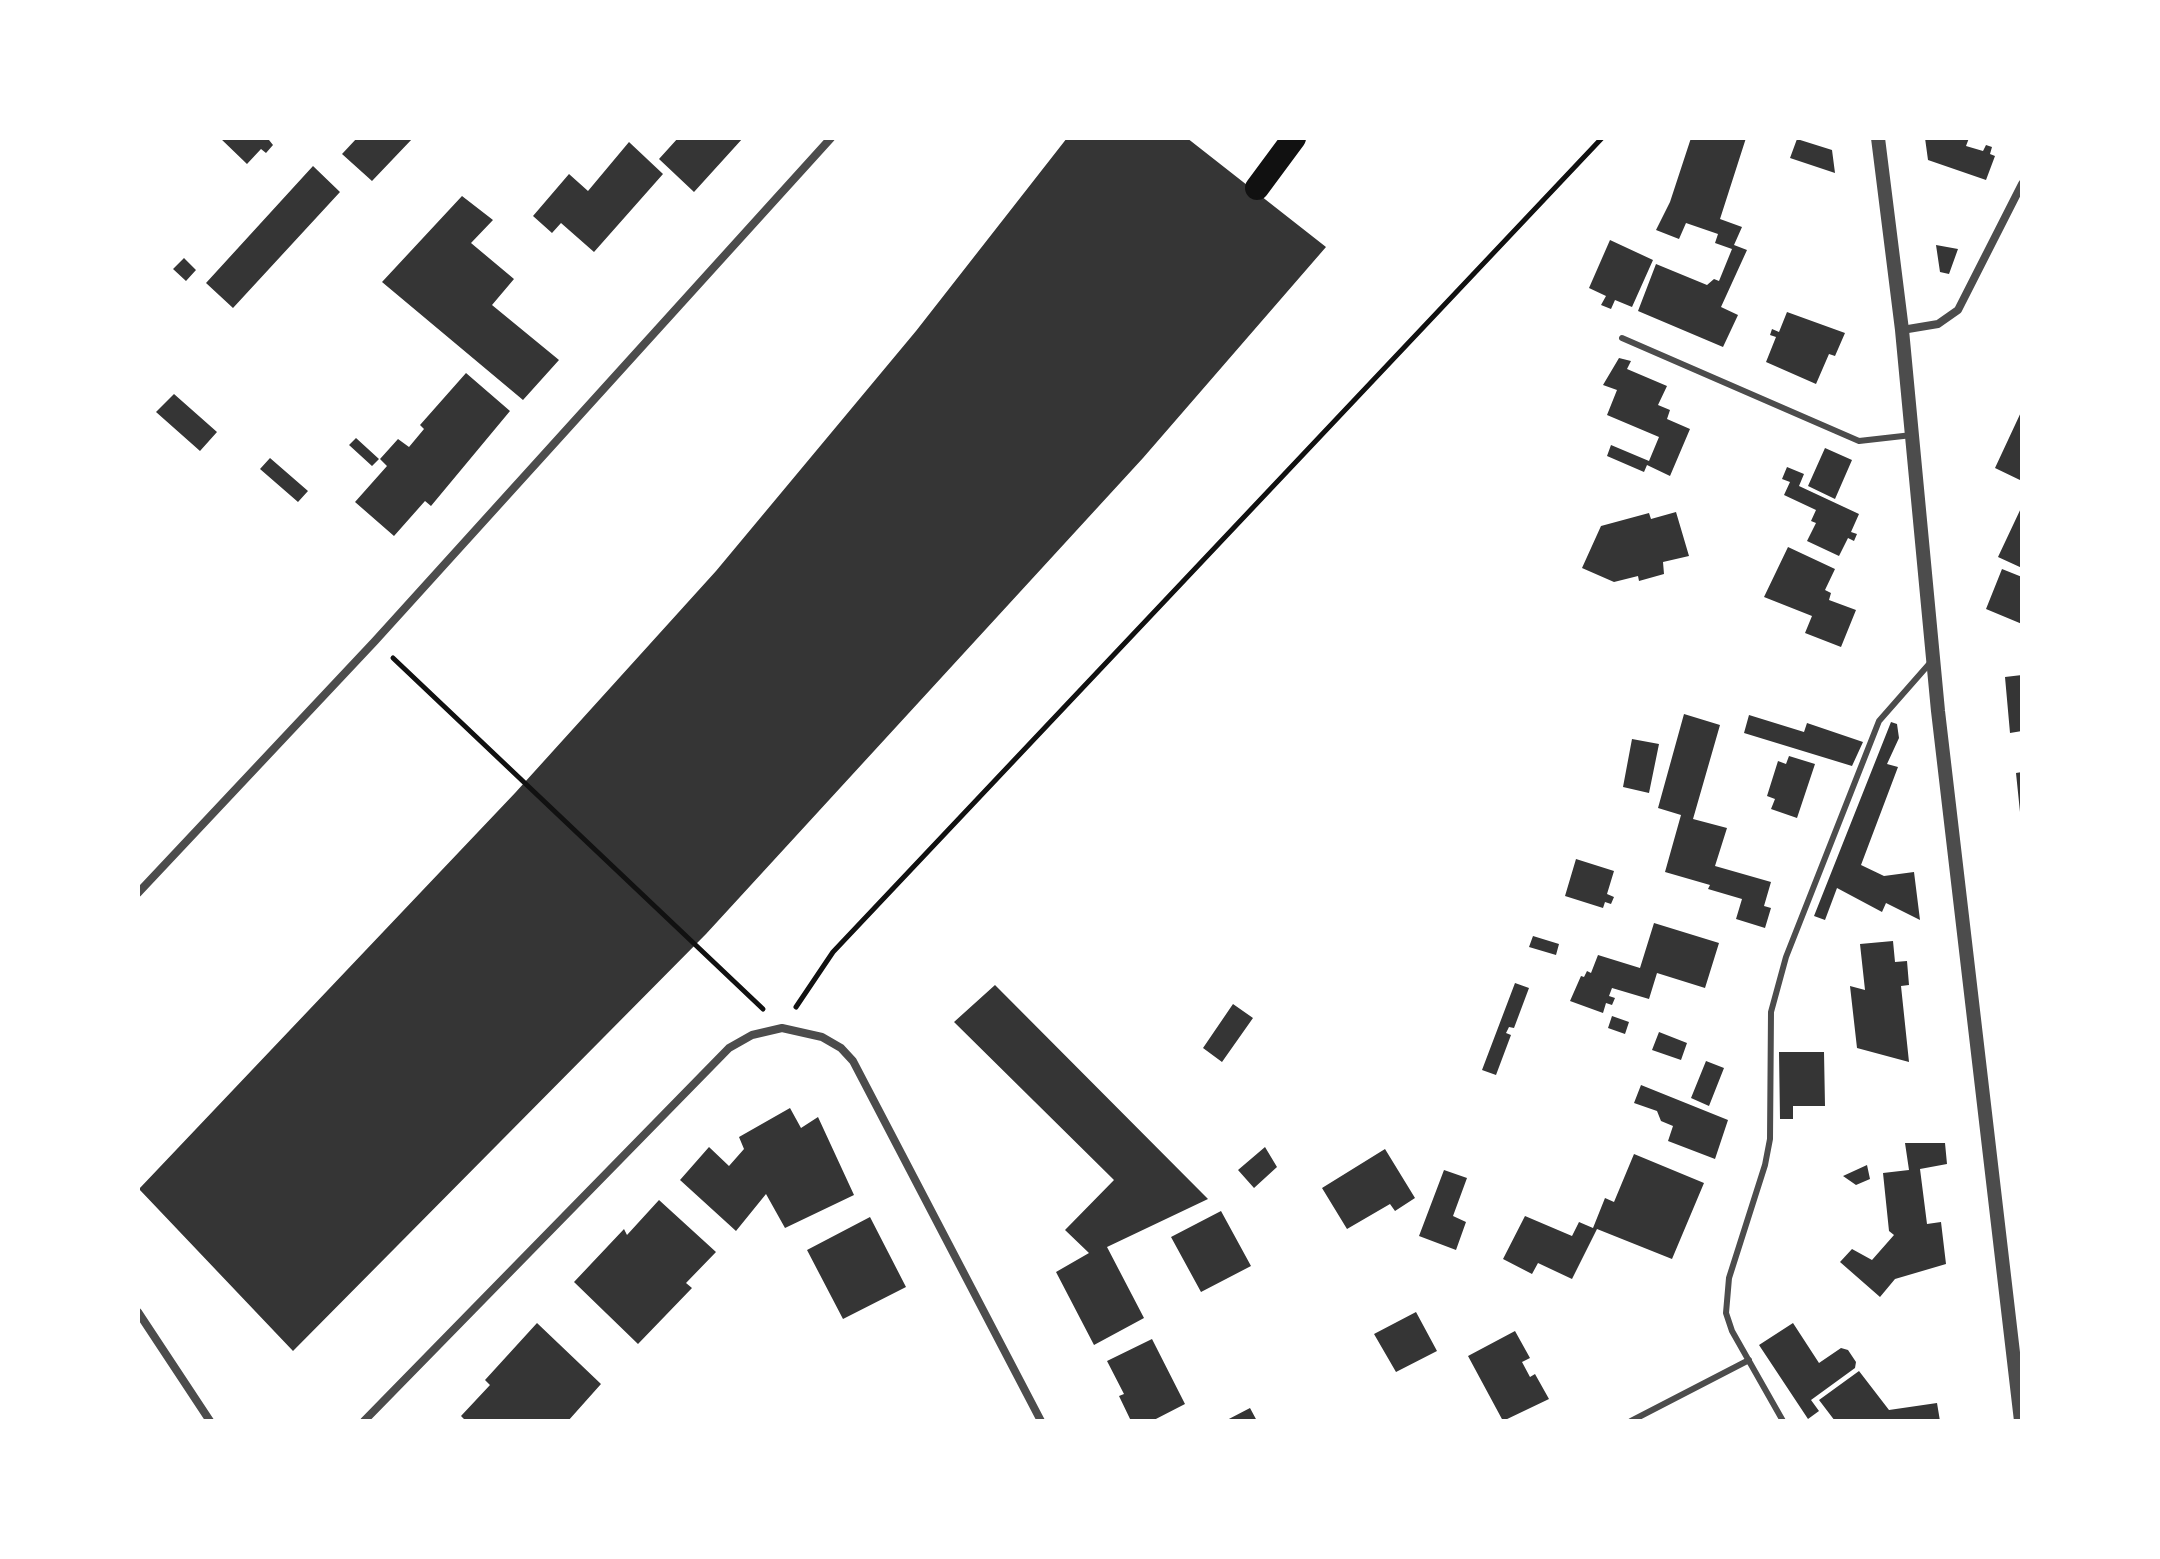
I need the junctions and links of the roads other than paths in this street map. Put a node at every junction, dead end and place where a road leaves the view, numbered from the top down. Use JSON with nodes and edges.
{"nodes":[{"id":1,"x":831,"y":138,"type":"edge"},
{"id":2,"x":1294,"y":138,"type":"edge"},
{"id":3,"x":1878,"y":138,"type":"edge"},
{"id":4,"x":2022,"y":184,"type":"edge"},
{"id":5,"x":1257,"y":188,"type":"dead end"},
{"id":6,"x":1902,"y":330,"type":"junction"},
{"id":7,"x":1622,"y":338,"type":"dead end"},
{"id":8,"x":1912,"y":435,"type":"junction"},
{"id":9,"x":1932,"y":660,"type":"junction"},
{"id":10,"x":138,"y":893,"type":"edge"},
{"id":11,"x":138,"y":1312,"type":"edge"},
{"id":12,"x":1749,"y":1360,"type":"junction"},
{"id":13,"x":210,"y":1421,"type":"edge"},
{"id":14,"x":364,"y":1421,"type":"edge"},
{"id":15,"x":1041,"y":1421,"type":"edge"},
{"id":16,"x":1631,"y":1421,"type":"edge"},
{"id":17,"x":1783,"y":1421,"type":"edge"},
{"id":18,"x":2021,"y":1421,"type":"edge"}],
"edges":[{"from":1,"to":10,"type":"street"},
{"from":2,"to":5,"type":"highway"},
{"from":3,"to":6,"type":"street"},
{"from":4,"to":6,"type":"street"},
{"from":6,"to":8,"type":"street"},
{"from":7,"to":8,"type":"lane"},
{"from":8,"to":9,"type":"street"},
{"from":9,"to":12,"type":"lane"},
{"from":9,"to":18,"type":"street"},
{"from":11,"to":13,"type":"street"},
{"from":12,"to":16,"type":"lane"},
{"from":12,"to":17,"type":"lane"},
{"from":14,"to":15,"type":"street"}]}
